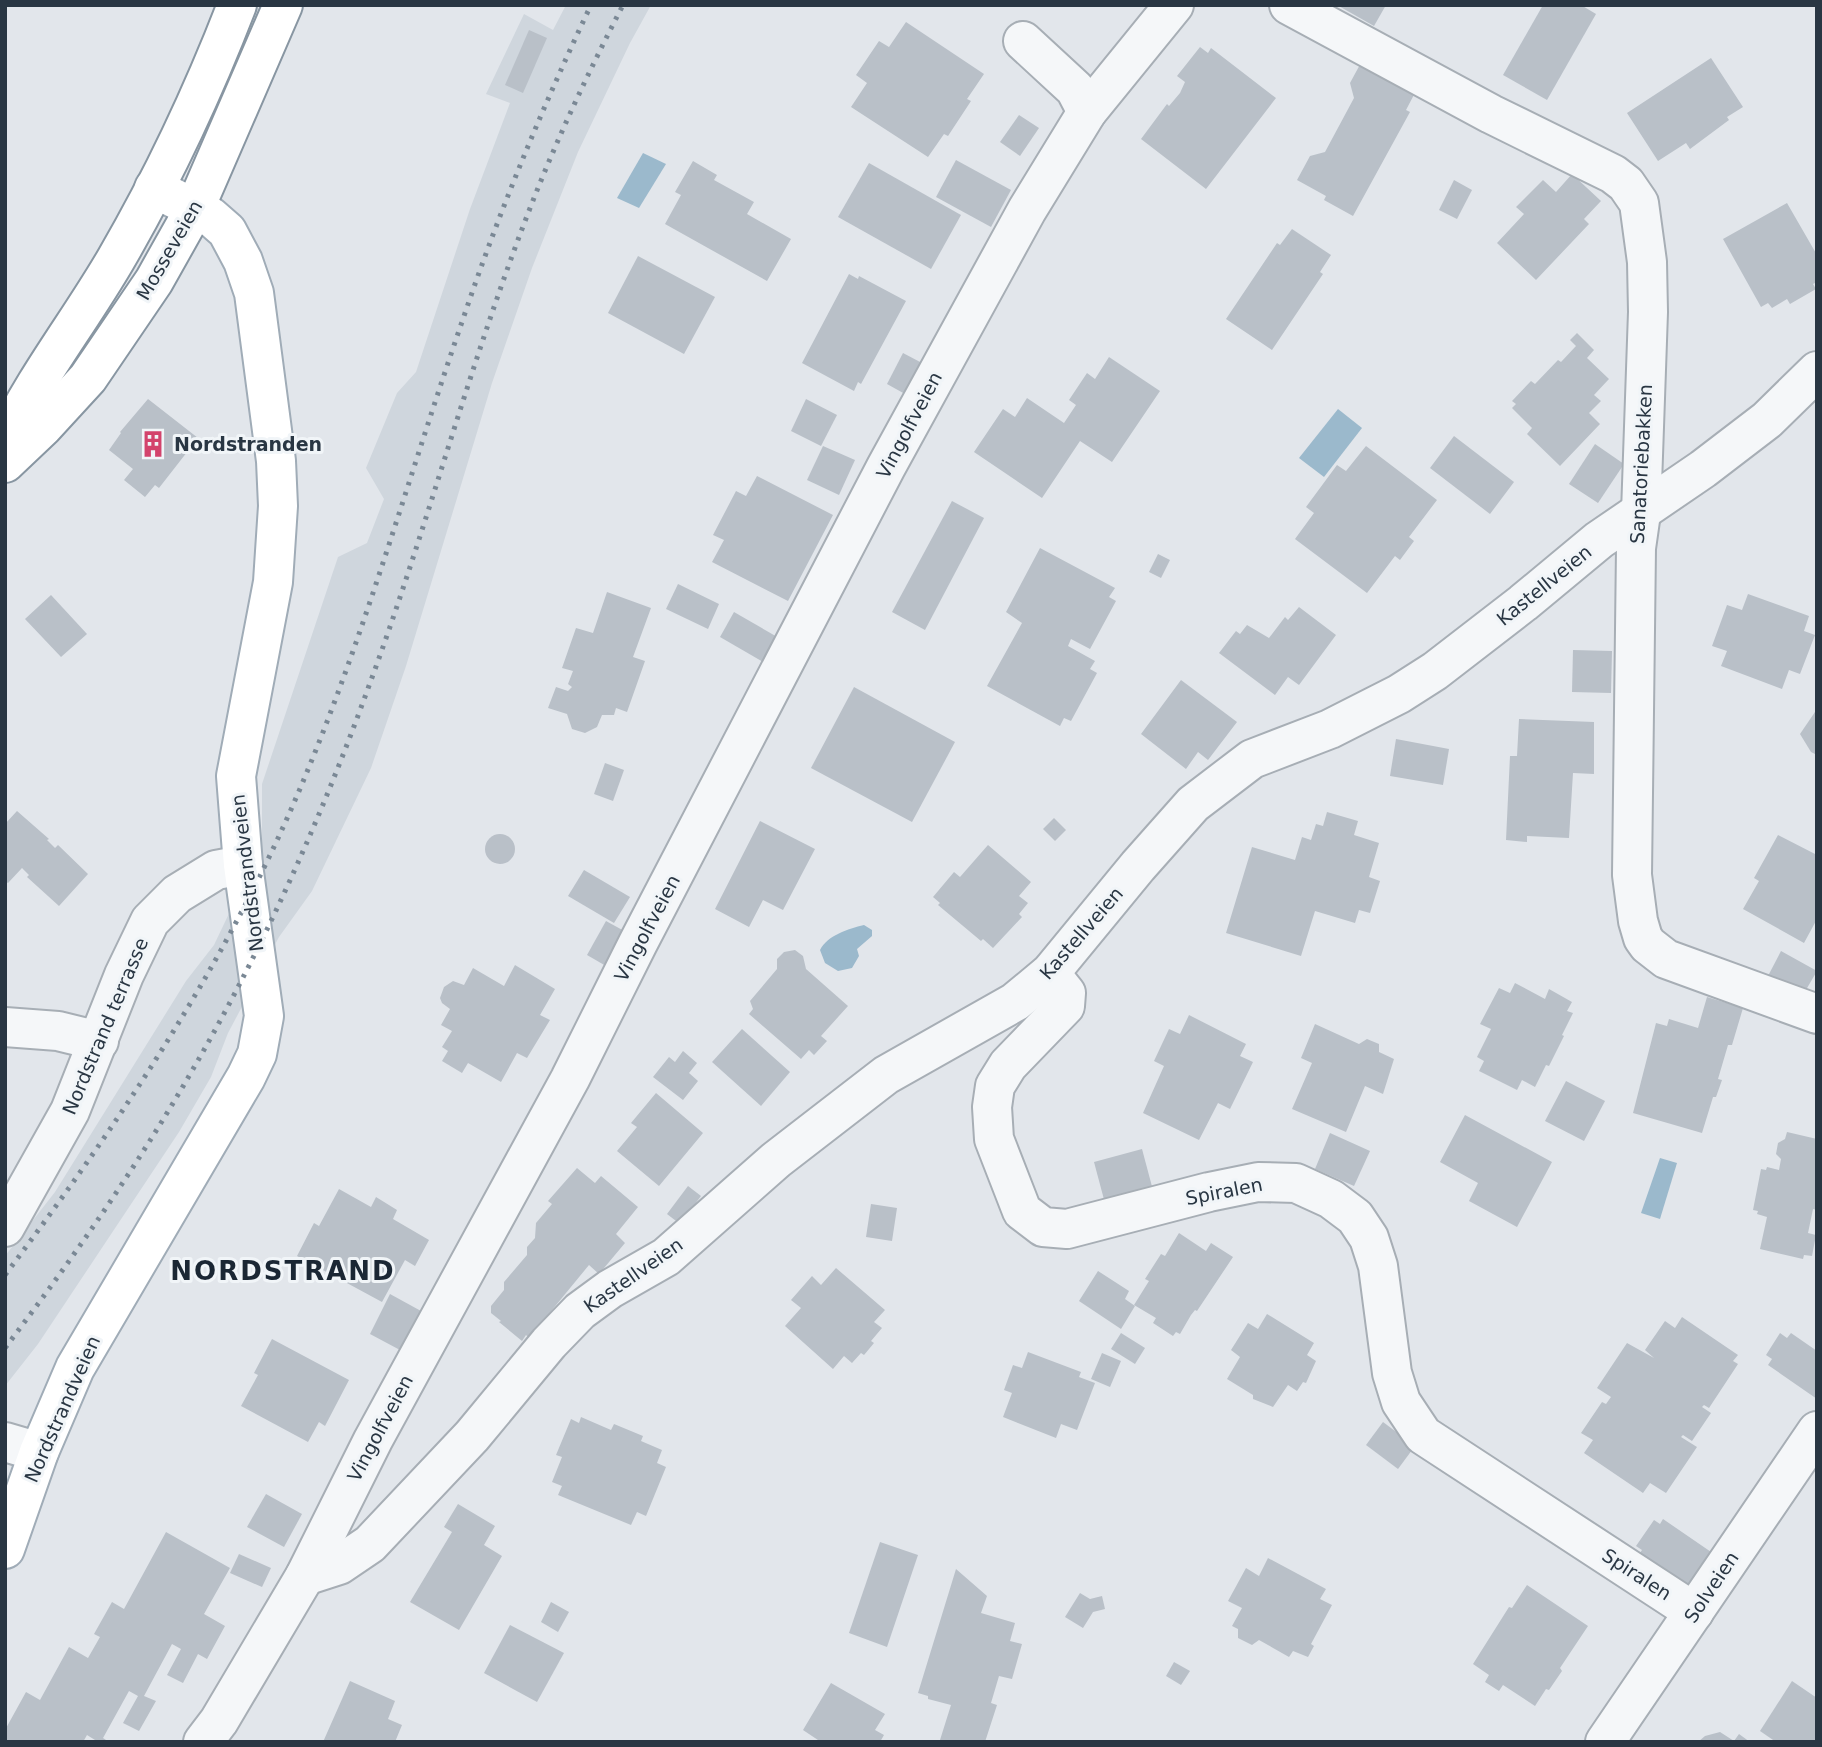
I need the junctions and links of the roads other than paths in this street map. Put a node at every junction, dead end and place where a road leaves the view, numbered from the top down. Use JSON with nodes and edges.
{"nodes":[{"id":1,"x":237,"y":5,"type":"edge"},
{"id":2,"x":283,"y":5,"type":"edge"},
{"id":3,"x":1138,"y":5,"type":"edge"},
{"id":4,"x":1174,"y":5,"type":"edge"},
{"id":5,"x":1289,"y":5,"type":"edge"},
{"id":6,"x":1023,"y":41,"type":"dead end"},
{"id":7,"x":1087,"y":112,"type":"junction"},
{"id":8,"x":154,"y":188,"type":"junction"},
{"id":9,"x":195,"y":208,"type":"junction"},
{"id":10,"x":1817,"y":371,"type":"edge"},
{"id":11,"x":5,"y":441,"type":"edge"},
{"id":12,"x":5,"y":463,"type":"edge"},
{"id":13,"x":1641,"y":513,"type":"junction"},
{"id":14,"x":243,"y":865,"type":"junction"},
{"id":15,"x":1050,"y":973,"type":"junction"},
{"id":16,"x":1817,"y":1014,"type":"edge"},
{"id":17,"x":5,"y":1027,"type":"edge"},
{"id":18,"x":99,"y":1041,"type":"junction"},
{"id":19,"x":5,"y":1227,"type":"edge"},
{"id":20,"x":1817,"y":1431,"type":"edge"},
{"id":21,"x":22,"y":1447,"type":"edge"},
{"id":22,"x":5,"y":1549,"type":"edge"},
{"id":23,"x":305,"y":1576,"type":"junction"},
{"id":24,"x":1694,"y":1612,"type":"junction"},
{"id":25,"x":204,"y":1741,"type":"edge"},
{"id":26,"x":1605,"y":1742,"type":"edge"}],
"edges":[{"from":1,"to":8,"type":"main road"},
{"from":2,"to":9,"type":"main road","name":"Mosseveien"},
{"from":3,"to":7,"type":"street"},
{"from":4,"to":7,"type":"street","name":"Vingolfveien"},
{"from":5,"to":13,"type":"street","name":"Sanatoriebakken"},
{"from":6,"to":7,"type":"street"},
{"from":7,"to":23,"type":"street","name":"Vingolfveien"},
{"from":8,"to":9,"type":"main road","name":"Nordstrandveien"},
{"from":8,"to":11,"type":"main road"},
{"from":9,"to":12,"type":"main road","name":"Mosseveien"},
{"from":9,"to":14,"type":"main road","name":"Nordstrandveien"},
{"from":10,"to":13,"type":"street","name":"Kastellveien"},
{"from":13,"to":15,"type":"street","name":"Kastellveien"},
{"from":13,"to":16,"type":"street","name":"Sanatoriebakken"},
{"from":14,"to":18,"type":"street","name":"Nordstrand terrasse"},
{"from":14,"to":21,"type":"main road","name":"Nordstrandveien"},
{"from":15,"to":23,"type":"street","name":"Kastellveien"},
{"from":15,"to":24,"type":"street","name":"Spiralen"},
{"from":17,"to":18,"type":"street"},
{"from":18,"to":19,"type":"street","name":"Nordstrand terrasse"},
{"from":20,"to":24,"type":"street","name":"Solveien"},
{"from":21,"to":22,"type":"main road","name":"Nordstrandveien"},
{"from":23,"to":25,"type":"street","name":"Vingolfveien"},
{"from":24,"to":26,"type":"street","name":"Solveien"}]}
